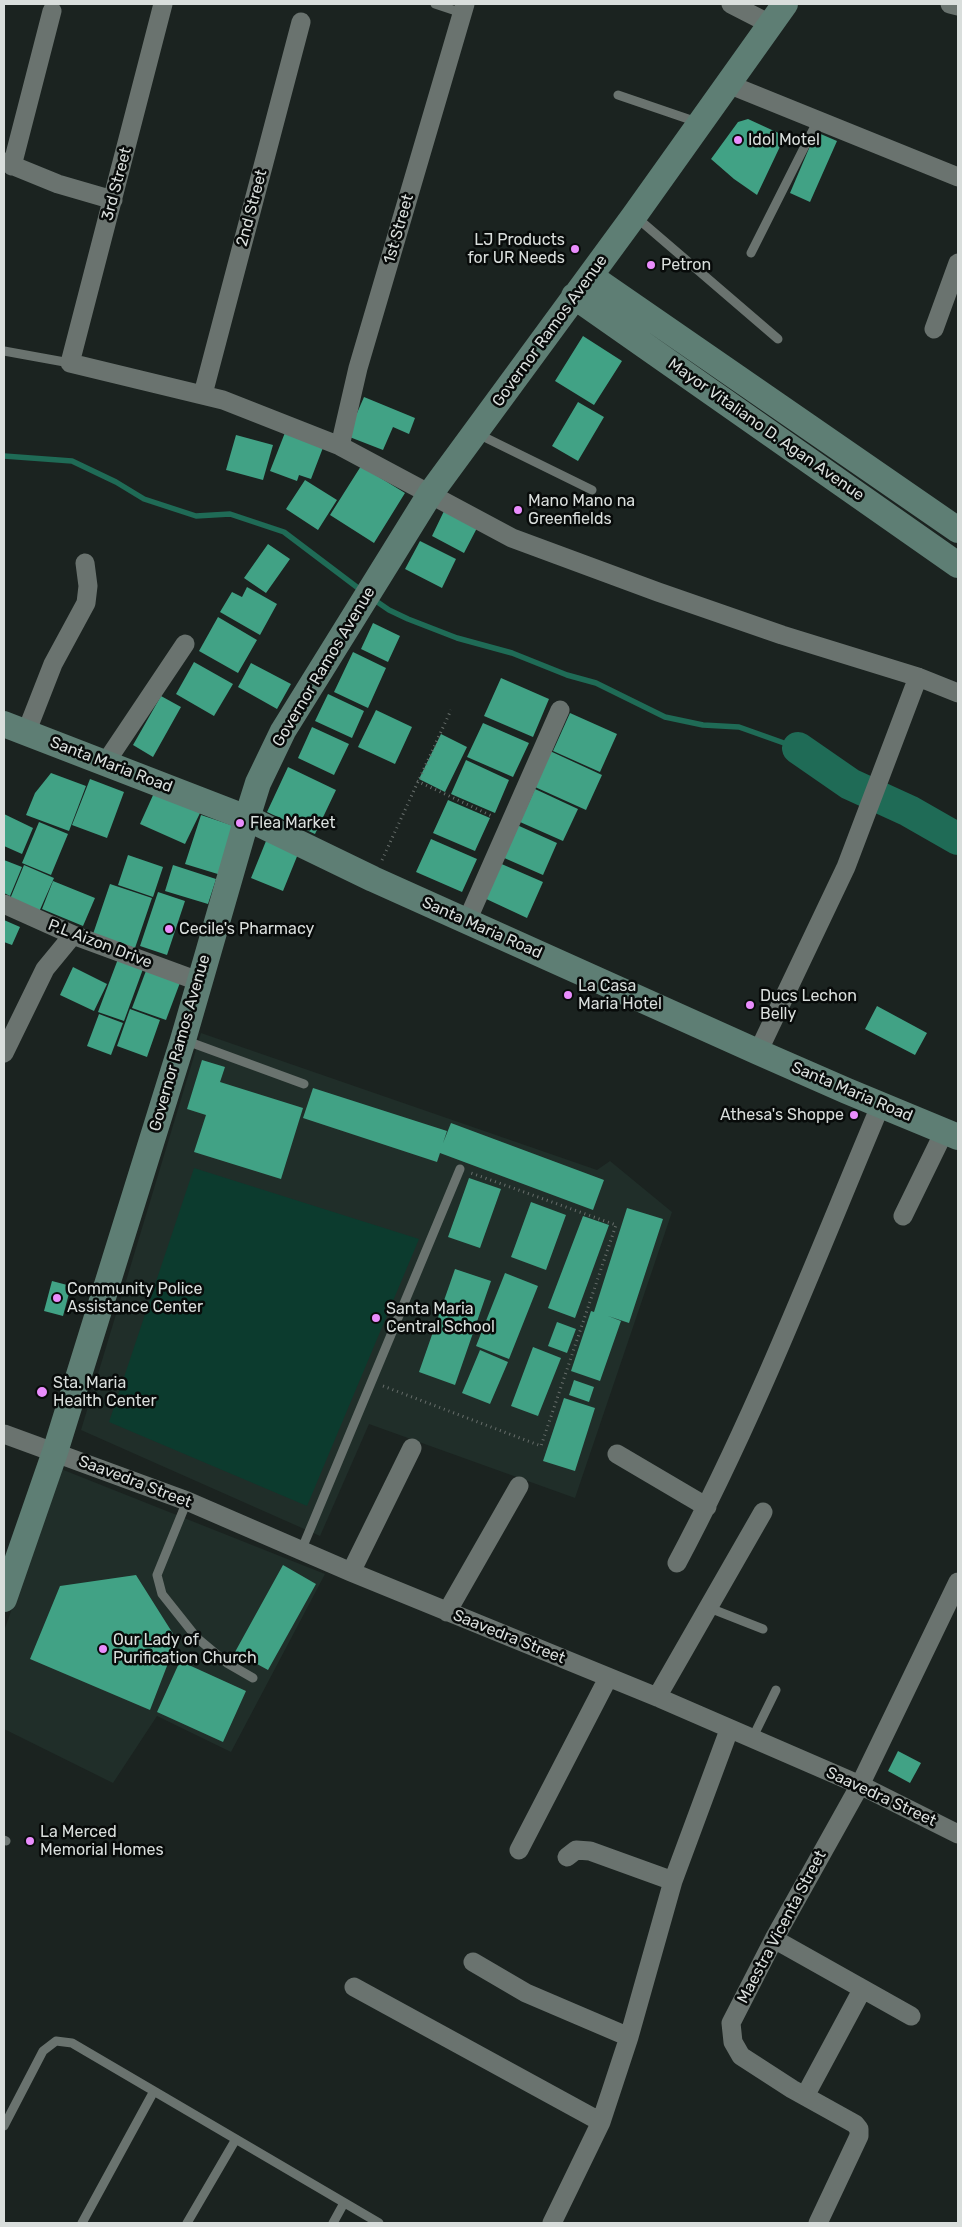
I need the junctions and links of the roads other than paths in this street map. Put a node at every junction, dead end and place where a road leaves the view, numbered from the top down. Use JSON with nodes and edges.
{"nodes":[{"id":1,"x":163,"y":4,"type":"edge"},
{"id":2,"x":435,"y":4,"type":"edge"},
{"id":3,"x":731,"y":4,"type":"edge"},
{"id":4,"x":950,"y":4,"type":"edge"},
{"id":5,"x":958,"y":6,"type":"edge"},
{"id":6,"x":463,"y":8,"type":"edge"},
{"id":7,"x":52,"y":11,"type":"dead end"},
{"id":8,"x":778,"y":14,"type":"edge"},
{"id":9,"x":301,"y":22,"type":"dead end"},
{"id":10,"x":728,"y":84,"type":"junction"},
{"id":11,"x":618,"y":95,"type":"dead end"},
{"id":12,"x":818,"y":120,"type":"junction"},
{"id":13,"x":699,"y":123,"type":"junction"},
{"id":14,"x":8,"y":164,"type":"edge"},
{"id":15,"x":958,"y":177,"type":"edge"},
{"id":16,"x":113,"y":200,"type":"junction"},
{"id":17,"x":634,"y":216,"type":"junction"},
{"id":18,"x":750,"y":253,"type":"dead end"},
{"id":19,"x":958,"y":263,"type":"edge"},
{"id":20,"x":582,"y":286,"type":"junction"},
{"id":21,"x":934,"y":329,"type":"dead end"},
{"id":22,"x":778,"y":339,"type":"dead end"},
{"id":23,"x":4,"y":351,"type":"edge"},
{"id":24,"x":70,"y":363,"type":"junction"},
{"id":25,"x":203,"y":394,"type":"junction"},
{"id":26,"x":476,"y":432,"type":"junction"},
{"id":27,"x":340,"y":446,"type":"junction"},
{"id":28,"x":592,"y":490,"type":"dead end"},
{"id":29,"x":430,"y":494,"type":"junction"},
{"id":30,"x":958,"y":530,"type":"edge"},
{"id":31,"x":85,"y":563,"type":"dead end"},
{"id":32,"x":958,"y":565,"type":"edge"},
{"id":33,"x":185,"y":644,"type":"dead end"},
{"id":34,"x":918,"y":677,"type":"junction"},
{"id":35,"x":958,"y":693,"type":"edge"},
{"id":36,"x":560,"y":710,"type":"dead end"},
{"id":37,"x":15,"y":728,"type":"edge"},
{"id":38,"x":106,"y":762,"type":"junction"},
{"id":39,"x":247,"y":818,"type":"junction"},
{"id":40,"x":4,"y":904,"type":"edge"},
{"id":41,"x":467,"y":921,"type":"junction"},
{"id":42,"x":73,"y":935,"type":"junction"},
{"id":43,"x":198,"y":981,"type":"junction"},
{"id":44,"x":183,"y":1040,"type":"junction"},
{"id":45,"x":758,"y":1052,"type":"junction"},
{"id":46,"x":4,"y":1053,"type":"edge"},
{"id":47,"x":304,"y":1084,"type":"dead end"},
{"id":48,"x":881,"y":1104,"type":"junction"},
{"id":49,"x":952,"y":1133,"type":"edge"},
{"id":50,"x":460,"y":1169,"type":"road end"},
{"id":51,"x":903,"y":1216,"type":"dead end"},
{"id":52,"x":4,"y":1434,"type":"edge"},
{"id":53,"x":412,"y":1448,"type":"dead end"},
{"id":54,"x":55,"y":1452,"type":"junction"},
{"id":55,"x":617,"y":1454,"type":"dead end"},
{"id":56,"x":519,"y":1486,"type":"dead end"},
{"id":57,"x":187,"y":1501,"type":"junction"},
{"id":58,"x":706,"y":1507,"type":"junction"},
{"id":59,"x":763,"y":1512,"type":"dead end"},
{"id":60,"x":301,"y":1551,"type":"junction"},
{"id":61,"x":677,"y":1563,"type":"dead end"},
{"id":62,"x":351,"y":1572,"type":"junction"},
{"id":63,"x":958,"y":1582,"type":"edge"},
{"id":64,"x":4,"y":1599,"type":"edge"},
{"id":65,"x":707,"y":1607,"type":"junction"},
{"id":66,"x":447,"y":1612,"type":"junction"},
{"id":67,"x":763,"y":1629,"type":"dead end"},
{"id":68,"x":253,"y":1678,"type":"dead end"},
{"id":69,"x":608,"y":1678,"type":"junction"},
{"id":70,"x":776,"y":1690,"type":"dead end"},
{"id":71,"x":657,"y":1697,"type":"junction"},
{"id":72,"x":729,"y":1730,"type":"junction"},
{"id":73,"x":752,"y":1739,"type":"junction"},
{"id":74,"x":860,"y":1785,"type":"junction"},
{"id":75,"x":958,"y":1834,"type":"edge"},
{"id":76,"x":519,"y":1850,"type":"dead end"},
{"id":77,"x":567,"y":1857,"type":"dead end"},
{"id":78,"x":673,"y":1881,"type":"junction"},
{"id":79,"x":774,"y":1939,"type":"junction"},
{"id":80,"x":473,"y":1962,"type":"dead end"},
{"id":81,"x":354,"y":1987,"type":"dead end"},
{"id":82,"x":862,"y":1990,"type":"junction"},
{"id":83,"x":911,"y":2016,"type":"dead end"},
{"id":84,"x":629,"y":2037,"type":"junction"},
{"id":85,"x":154,"y":2091,"type":"junction"},
{"id":86,"x":805,"y":2096,"type":"junction"},
{"id":87,"x":601,"y":2122,"type":"junction"},
{"id":88,"x":4,"y":2126,"type":"edge"},
{"id":89,"x":236,"y":2139,"type":"junction"},
{"id":90,"x":344,"y":2203,"type":"junction"},
{"id":91,"x":82,"y":2223,"type":"edge"},
{"id":92,"x":187,"y":2223,"type":"edge"},
{"id":93,"x":332,"y":2223,"type":"edge"},
{"id":94,"x":379,"y":2223,"type":"edge"},
{"id":95,"x":552,"y":2223,"type":"edge"},
{"id":96,"x":818,"y":2223,"type":"edge"}],
"edges":[{"from":1,"to":16,"type":"street","name":"3rd Street"},
{"from":2,"to":6,"type":"lane"},
{"from":3,"to":8,"type":"street"},
{"from":4,"to":5,"type":"street"},
{"from":6,"to":27,"type":"street","name":"1st Street"},
{"from":7,"to":14,"type":"street"},
{"from":8,"to":10,"type":"main road","name":"Governor Ramos Avenue"},
{"from":9,"to":25,"type":"street","name":"2nd Street"},
{"from":10,"to":12,"type":"street"},
{"from":10,"to":13,"type":"main road","name":"Governor Ramos Avenue"},
{"from":11,"to":13,"type":"lane"},
{"from":12,"to":15,"type":"street"},
{"from":12,"to":18,"type":"lane"},
{"from":13,"to":17,"type":"main road","name":"Governor Ramos Avenue"},
{"from":14,"to":16,"type":"street"},
{"from":16,"to":24,"type":"street","name":"3rd Street"},
{"from":17,"to":20,"type":"main road","name":"Governor Ramos Avenue"},
{"from":17,"to":22,"type":"lane"},
{"from":19,"to":21,"type":"street"},
{"from":20,"to":26,"type":"main road","name":"Governor Ramos Avenue"},
{"from":20,"to":30,"type":"main road","name":"Mayor Vitaliano D. Agan Avenue"},
{"from":20,"to":32,"type":"main road","name":"Mayor Vitaliano D. Agan Avenue"},
{"from":23,"to":24,"type":"lane"},
{"from":24,"to":25,"type":"street"},
{"from":25,"to":27,"type":"street"},
{"from":26,"to":28,"type":"lane"},
{"from":26,"to":29,"type":"main road","name":"Governor Ramos Avenue"},
{"from":27,"to":29,"type":"street"},
{"from":29,"to":34,"type":"street"},
{"from":29,"to":39,"type":"main road","name":"Governor Ramos Avenue"},
{"from":31,"to":37,"type":"street"},
{"from":33,"to":38,"type":"street"},
{"from":34,"to":35,"type":"street"},
{"from":34,"to":45,"type":"street"},
{"from":36,"to":41,"type":"street"},
{"from":37,"to":38,"type":"main road","name":"Santa Maria Road"},
{"from":38,"to":39,"type":"main road","name":"Santa Maria Road"},
{"from":39,"to":41,"type":"main road","name":"Santa Maria Road"},
{"from":39,"to":43,"type":"main road","name":"Governor Ramos Avenue"},
{"from":40,"to":42,"type":"street","name":"P.L Aizon Drive"},
{"from":41,"to":45,"type":"main road","name":"Santa Maria Road"},
{"from":42,"to":43,"type":"street","name":"P.L Aizon Drive"},
{"from":42,"to":46,"type":"street"},
{"from":43,"to":44,"type":"main road","name":"Governor Ramos Avenue"},
{"from":44,"to":47,"type":"lane"},
{"from":44,"to":54,"type":"main road","name":"Governor Ramos Avenue"},
{"from":45,"to":48,"type":"main road","name":"Santa Maria Road"},
{"from":48,"to":49,"type":"main road","name":"Santa Maria Road"},
{"from":48,"to":58,"type":"street"},
{"from":49,"to":51,"type":"street"},
{"from":50,"to":60,"type":"lane"},
{"from":52,"to":54,"type":"street","name":"Saavedra Street"},
{"from":53,"to":62,"type":"street"},
{"from":54,"to":57,"type":"street","name":"Saavedra Street"},
{"from":54,"to":64,"type":"main road","name":"Governor Ramos Avenue"},
{"from":55,"to":58,"type":"street"},
{"from":56,"to":66,"type":"street"},
{"from":57,"to":60,"type":"street","name":"Saavedra Street"},
{"from":57,"to":68,"type":"lane"},
{"from":58,"to":61,"type":"street"},
{"from":59,"to":65,"type":"street"},
{"from":60,"to":62,"type":"street","name":"Saavedra Street"},
{"from":62,"to":66,"type":"street","name":"Saavedra Street"},
{"from":63,"to":74,"type":"street","name":"Maestra Vicenta Street"},
{"from":65,"to":67,"type":"lane"},
{"from":65,"to":71,"type":"street"},
{"from":66,"to":69,"type":"street","name":"Saavedra Street"},
{"from":69,"to":71,"type":"street","name":"Saavedra Street"},
{"from":69,"to":76,"type":"street"},
{"from":70,"to":73,"type":"lane"},
{"from":71,"to":72,"type":"street","name":"Saavedra Street"},
{"from":72,"to":73,"type":"street","name":"Saavedra Street"},
{"from":72,"to":78,"type":"street"},
{"from":73,"to":74,"type":"street","name":"Saavedra Street"},
{"from":74,"to":75,"type":"street","name":"Saavedra Street"},
{"from":74,"to":79,"type":"street","name":"Maestra Vicenta Street"},
{"from":77,"to":78,"type":"street"},
{"from":78,"to":84,"type":"street"},
{"from":79,"to":82,"type":"street"},
{"from":79,"to":86,"type":"street","name":"Maestra Vicenta Street"},
{"from":80,"to":84,"type":"street"},
{"from":81,"to":87,"type":"street"},
{"from":82,"to":83,"type":"street"},
{"from":82,"to":86,"type":"street"},
{"from":84,"to":87,"type":"street"},
{"from":85,"to":88,"type":"lane"},
{"from":85,"to":89,"type":"lane"},
{"from":85,"to":91,"type":"lane"},
{"from":86,"to":96,"type":"street","name":"Maestra Vicenta Street"},
{"from":87,"to":95,"type":"street"},
{"from":89,"to":90,"type":"lane"},
{"from":89,"to":92,"type":"lane"},
{"from":90,"to":93,"type":"lane"},
{"from":90,"to":94,"type":"lane"}]}
